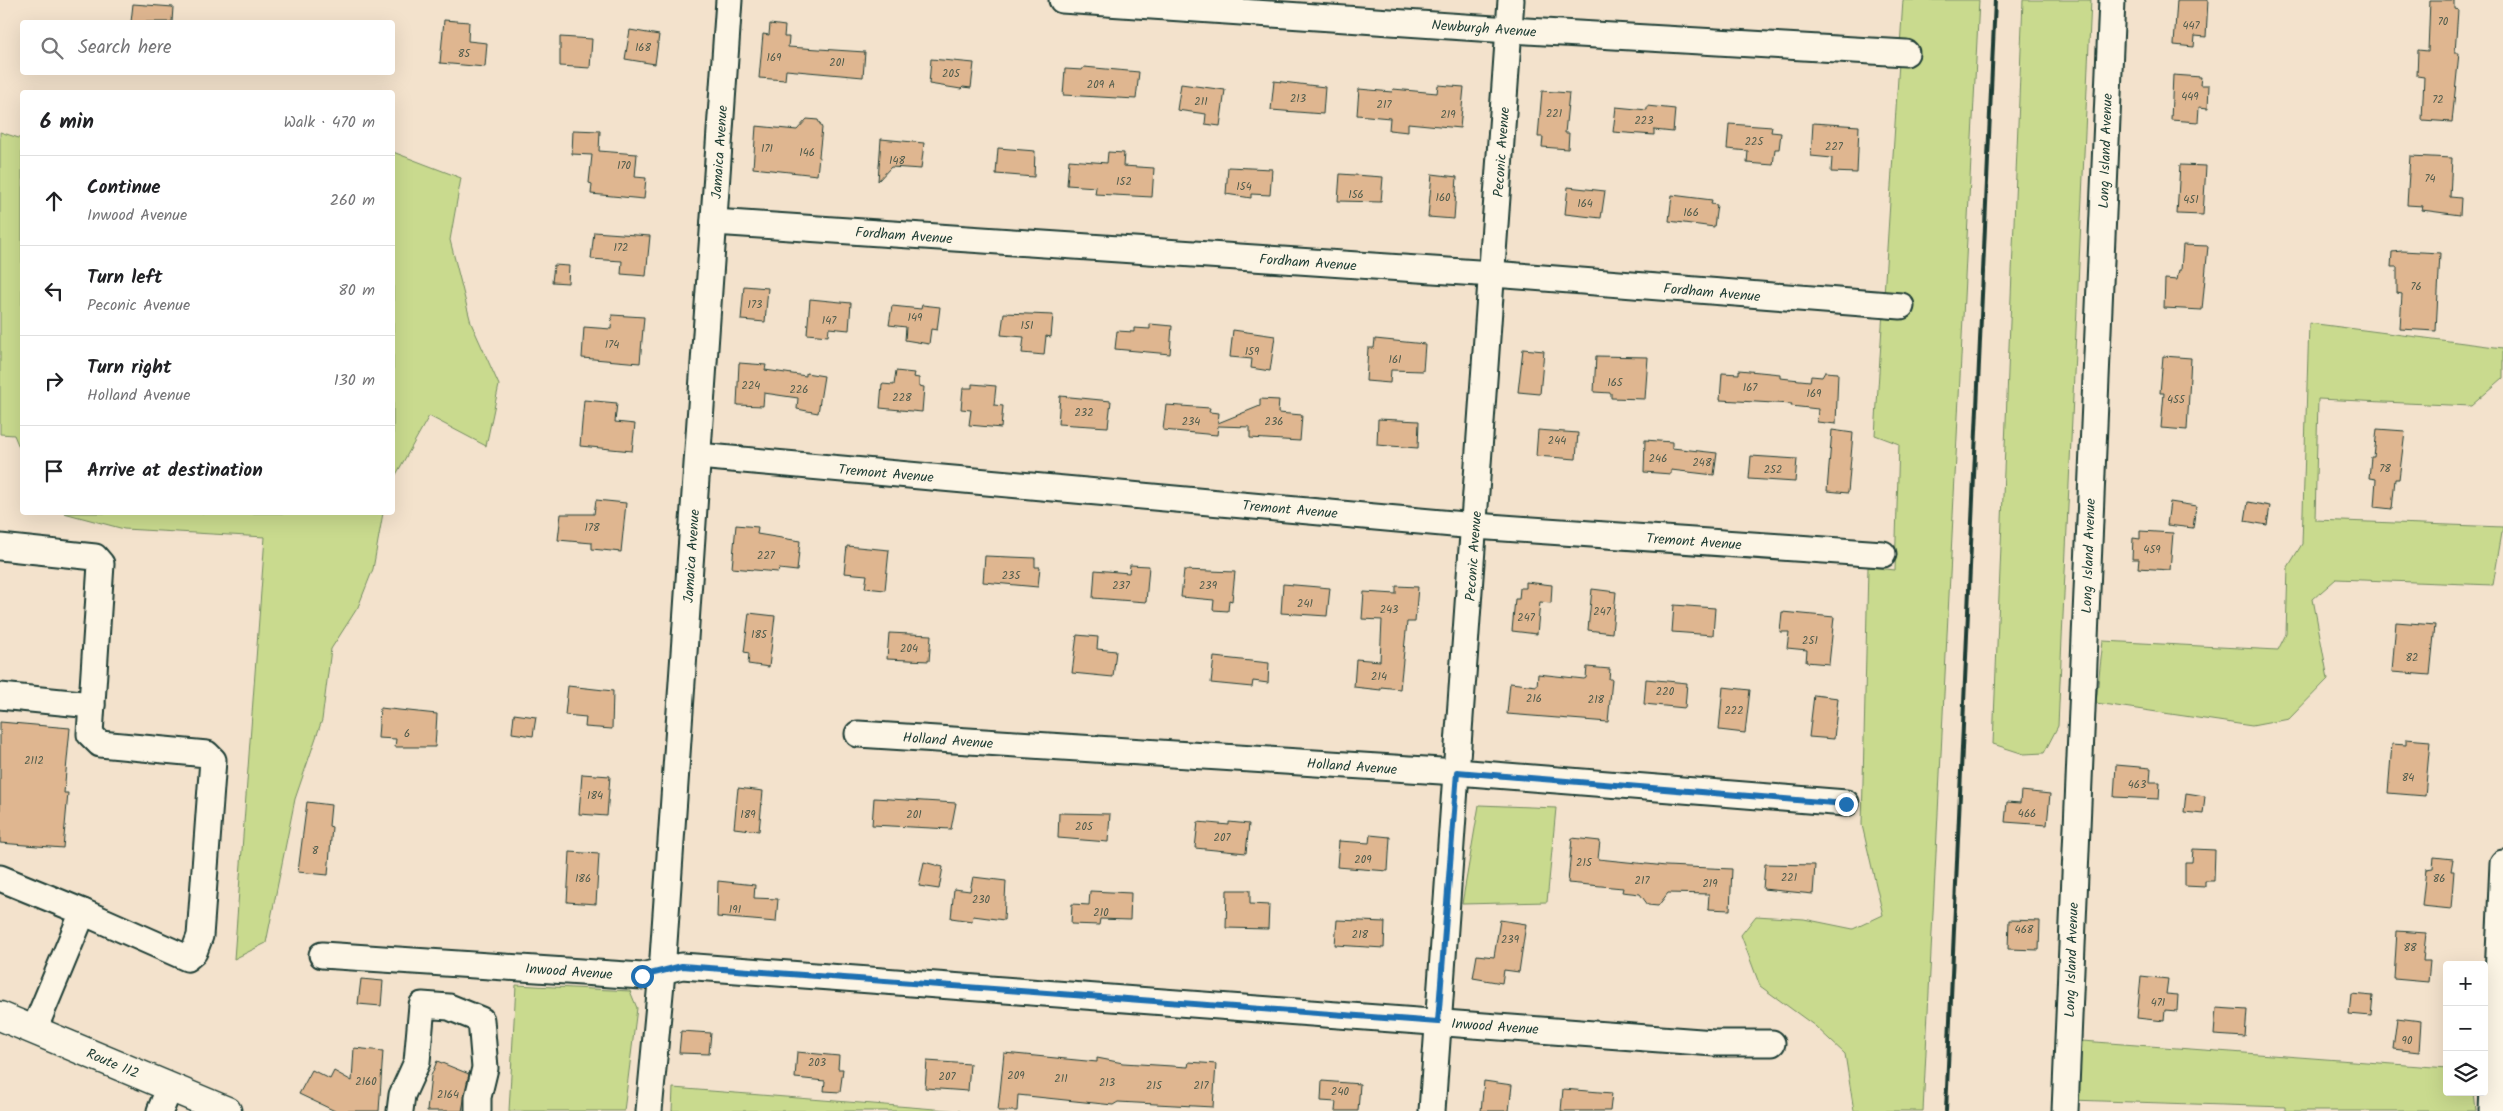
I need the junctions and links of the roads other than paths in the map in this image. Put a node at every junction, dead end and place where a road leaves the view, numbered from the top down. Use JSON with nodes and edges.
{"nodes":[{"id":1,"x":729,"y":0,"type":"edge"},
{"id":2,"x":1062,"y":0,"type":"edge"},
{"id":3,"x":1511,"y":0,"type":"edge"},
{"id":4,"x":2112,"y":0,"type":"edge"},
{"id":5,"x":1509,"y":30,"type":"junction"},
{"id":6,"x":1906,"y":53,"type":"dead end"},
{"id":7,"x":714,"y":222,"type":"junction"},
{"id":8,"x":1493,"y":274,"type":"junction"},
{"id":9,"x":1901,"y":306,"type":"dead end"},
{"id":10,"x":698,"y":456,"type":"junction"},
{"id":11,"x":1475,"y":526,"type":"junction"},
{"id":12,"x":0,"y":547,"type":"edge"},
{"id":13,"x":1883,"y":554,"type":"dead end"},
{"id":14,"x":0,"y":696,"type":"edge"},
{"id":15,"x":92,"y":706,"type":"junction"},
{"id":16,"x":858,"y":734,"type":"dead end"},
{"id":17,"x":1457,"y":772,"type":"junction"},
{"id":18,"x":1846,"y":804,"type":"dead end"},
{"id":19,"x":2503,"y":864,"type":"edge"},
{"id":20,"x":0,"y":878,"type":"edge"},
{"id":21,"x":82,"y":912,"type":"junction"},
{"id":22,"x":2501,"y":922,"type":"edge"},
{"id":23,"x":322,"y":955,"type":"dead end"},
{"id":24,"x":662,"y":972,"type":"junction"},
{"id":25,"x":0,"y":1016,"type":"edge"},
{"id":26,"x":1438,"y":1022,"type":"junction"},
{"id":27,"x":34,"y":1030,"type":"junction"},
{"id":28,"x":1772,"y":1043,"type":"dead end"},
{"id":29,"x":165,"y":1099,"type":"edge"},
{"id":30,"x":227,"y":1111,"type":"edge"},
{"id":31,"x":400,"y":1111,"type":"edge"},
{"id":32,"x":478,"y":1111,"type":"edge"},
{"id":33,"x":650,"y":1111,"type":"edge"},
{"id":34,"x":1432,"y":1111,"type":"edge"},
{"id":35,"x":2064,"y":1111,"type":"edge"},
{"id":36,"x":2492,"y":1111,"type":"edge"}],
"edges":[{"from":1,"to":7,"type":"street","name":"Jamaica Avenue"},
{"from":2,"to":5,"type":"street","name":"Newburgh Avenue"},
{"from":3,"to":5,"type":"street","name":"Peconic Avenue"},
{"from":4,"to":35,"type":"street","name":"Long Island Avenue"},
{"from":5,"to":6,"type":"street","name":"Newburgh Avenue"},
{"from":5,"to":8,"type":"street","name":"Peconic Avenue"},
{"from":7,"to":8,"type":"street","name":"Fordham Avenue"},
{"from":7,"to":10,"type":"street","name":"Jamaica Avenue"},
{"from":8,"to":9,"type":"street","name":"Fordham Avenue"},
{"from":8,"to":11,"type":"street","name":"Peconic Avenue"},
{"from":10,"to":11,"type":"street","name":"Tremont Avenue"},
{"from":10,"to":24,"type":"street","name":"Jamaica Avenue"},
{"from":11,"to":13,"type":"street","name":"Tremont Avenue"},
{"from":11,"to":17,"type":"street","name":"Peconic Avenue"},
{"from":12,"to":15,"type":"street"},
{"from":14,"to":15,"type":"street"},
{"from":15,"to":21,"type":"street"},
{"from":16,"to":17,"type":"street","name":"Holland Avenue"},
{"from":17,"to":18,"type":"street","name":"Holland Avenue"},
{"from":17,"to":26,"type":"street","name":"Peconic Avenue"},
{"from":19,"to":22,"type":"street"},
{"from":20,"to":21,"type":"street"},
{"from":21,"to":27,"type":"street"},
{"from":22,"to":36,"type":"street"},
{"from":23,"to":24,"type":"street","name":"Inwood Avenue"},
{"from":24,"to":26,"type":"street","name":"Inwood Avenue"},
{"from":24,"to":33,"type":"street","name":"Jamaica Avenue"},
{"from":25,"to":27,"type":"main road","name":"Route 112"},
{"from":26,"to":28,"type":"street","name":"Inwood Avenue"},
{"from":26,"to":34,"type":"street","name":"Peconic Avenue"},
{"from":27,"to":29,"type":"main road","name":"Route 112"},
{"from":29,"to":30,"type":"main road","name":"Route 112"},
{"from":31,"to":32,"type":"street"}]}
